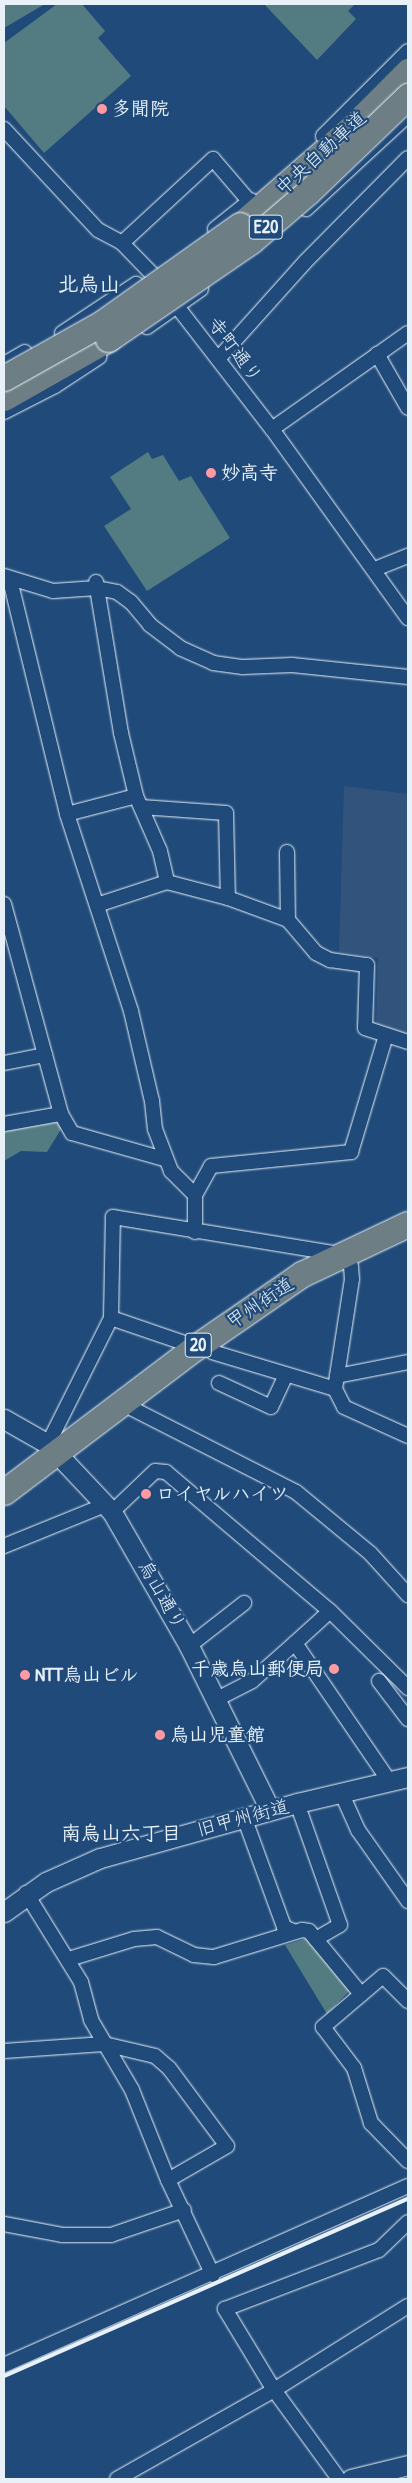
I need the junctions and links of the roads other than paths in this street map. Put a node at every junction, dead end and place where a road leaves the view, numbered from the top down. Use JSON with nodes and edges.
{"nodes":[{"id":1,"x":408,"y":51,"type":"edge"},
{"id":2,"x":408,"y":71,"type":"edge"},
{"id":3,"x":408,"y":96,"type":"edge"},
{"id":4,"x":408,"y":115,"type":"edge"},
{"id":5,"x":4,"y":129,"type":"edge"},
{"id":6,"x":408,"y":158,"type":"edge"},
{"id":7,"x":249,"y":201,"type":"junction"},
{"id":8,"x":122,"y":243,"type":"junction"},
{"id":9,"x":152,"y":274,"type":"junction"},
{"id":10,"x":178,"y":307,"type":"junction"},
{"id":11,"x":408,"y":333,"type":"edge"},
{"id":12,"x":377,"y":354,"type":"junction"},
{"id":13,"x":218,"y":359,"type":"junction"},
{"id":14,"x":4,"y":364,"type":"edge"},
{"id":15,"x":4,"y":378,"type":"edge"},
{"id":16,"x":4,"y":398,"type":"edge"},
{"id":17,"x":408,"y":408,"type":"edge"},
{"id":18,"x":4,"y":412,"type":"edge"},
{"id":19,"x":272,"y":429,"type":"junction"},
{"id":20,"x":408,"y":556,"type":"edge"},
{"id":21,"x":375,"y":569,"type":"junction"},
{"id":22,"x":7,"y":578,"type":"edge"},
{"id":23,"x":96,"y":585,"type":"junction"},
{"id":24,"x":408,"y":618,"type":"edge"},
{"id":25,"x":408,"y":678,"type":"edge"},
{"id":26,"x":139,"y":801,"type":"junction"},
{"id":27,"x":67,"y":814,"type":"junction"},
{"id":28,"x":287,"y":852,"type":"dead end"},
{"id":29,"x":167,"y":882,"type":"junction"},
{"id":30,"x":228,"y":898,"type":"junction"},
{"id":31,"x":4,"y":904,"type":"edge"},
{"id":32,"x":97,"y":905,"type":"junction"},
{"id":33,"x":288,"y":920,"type":"junction"},
{"id":34,"x":7,"y":936,"type":"edge"},
{"id":35,"x":386,"y":1035,"type":"junction"},
{"id":36,"x":408,"y":1042,"type":"edge"},
{"id":37,"x":45,"y":1055,"type":"junction"},
{"id":38,"x":4,"y":1063,"type":"edge"},
{"id":39,"x":61,"y":1114,"type":"junction"},
{"id":40,"x":4,"y":1124,"type":"edge"},
{"id":41,"x":164,"y":1159,"type":"junction"},
{"id":42,"x":195,"y":1195,"type":"junction"},
{"id":43,"x":408,"y":1224,"type":"edge"},
{"id":44,"x":195,"y":1232,"type":"junction"},
{"id":45,"x":408,"y":1239,"type":"edge"},
{"id":46,"x":346,"y":1260,"type":"junction"},
{"id":47,"x":110,"y":1318,"type":"junction"},
{"id":48,"x":204,"y":1349,"type":"junction"},
{"id":49,"x":408,"y":1362,"type":"edge"},
{"id":50,"x":286,"y":1375,"type":"junction"},
{"id":51,"x":219,"y":1383,"type":"dead end"},
{"id":52,"x":336,"y":1383,"type":"junction"},
{"id":53,"x":133,"y":1410,"type":"junction"},
{"id":54,"x":4,"y":1419,"type":"edge"},
{"id":55,"x":408,"y":1436,"type":"edge"},
{"id":56,"x":55,"y":1453,"type":"junction"},
{"id":57,"x":4,"y":1492,"type":"edge"},
{"id":58,"x":4,"y":1507,"type":"edge"},
{"id":59,"x":109,"y":1508,"type":"junction"},
{"id":60,"x":4,"y":1546,"type":"edge"},
{"id":61,"x":408,"y":1595,"type":"edge"},
{"id":62,"x":244,"y":1603,"type":"dead end"},
{"id":63,"x":330,"y":1611,"type":"junction"},
{"id":64,"x":295,"y":1643,"type":"junction"},
{"id":65,"x":189,"y":1646,"type":"junction"},
{"id":66,"x":379,"y":1681,"type":"dead end"},
{"id":67,"x":408,"y":1688,"type":"edge"},
{"id":68,"x":217,"y":1699,"type":"junction"},
{"id":69,"x":408,"y":1719,"type":"edge"},
{"id":70,"x":408,"y":1777,"type":"edge"},
{"id":71,"x":389,"y":1781,"type":"junction"},
{"id":72,"x":341,"y":1792,"type":"junction"},
{"id":73,"x":297,"y":1803,"type":"junction"},
{"id":74,"x":270,"y":1810,"type":"junction"},
{"id":75,"x":244,"y":1817,"type":"junction"},
{"id":76,"x":26,"y":1893,"type":"junction"},
{"id":77,"x":408,"y":1901,"type":"edge"},
{"id":78,"x":4,"y":1912,"type":"edge"},
{"id":79,"x":294,"y":1932,"type":"junction"},
{"id":80,"x":316,"y":1939,"type":"junction"},
{"id":81,"x":69,"y":1959,"type":"junction"},
{"id":82,"x":361,"y":1994,"type":"junction"},
{"id":83,"x":407,"y":1999,"type":"edge"},
{"id":84,"x":104,"y":2044,"type":"junction"},
{"id":85,"x":4,"y":2051,"type":"edge"},
{"id":86,"x":408,"y":2161,"type":"edge"},
{"id":87,"x":168,"y":2180,"type":"junction"},
{"id":88,"x":408,"y":2186,"type":"edge"},
{"id":89,"x":184,"y":2210,"type":"junction"},
{"id":90,"x":408,"y":2222,"type":"edge"},
{"id":91,"x":4,"y":2224,"type":"edge"},
{"id":92,"x":213,"y":2275,"type":"junction"},
{"id":93,"x":408,"y":2306,"type":"edge"},
{"id":94,"x":4,"y":2365,"type":"edge"},
{"id":95,"x":274,"y":2390,"type":"junction"},
{"id":96,"x":408,"y":2465,"type":"edge"},
{"id":97,"x":122,"y":2478,"type":"edge"},
{"id":98,"x":338,"y":2479,"type":"edge"},
{"id":99,"x":351,"y":2479,"type":"edge"}],
"edges":[{"from":1,"to":7,"type":"street"},
{"from":2,"to":15,"type":"highway","name":"中央自動車道","number":"E20","bridge":true},
{"from":3,"to":16,"type":"highway","name":"中央自動車道","number":"E20","bridge":true},
{"from":4,"to":10,"type":"street"},
{"from":5,"to":8,"type":"street","name":"寺町通り"},
{"from":6,"to":13,"type":"street"},
{"from":7,"to":8,"type":"street"},
{"from":7,"to":9,"type":"street"},
{"from":8,"to":9,"type":"street","name":"寺町通り"},
{"from":9,"to":10,"type":"street","name":"寺町通り"},
{"from":9,"to":14,"type":"street"},
{"from":10,"to":13,"type":"street","name":"寺町通り"},
{"from":10,"to":18,"type":"street"},
{"from":11,"to":12,"type":"street"},
{"from":12,"to":17,"type":"street"},
{"from":12,"to":19,"type":"street"},
{"from":13,"to":19,"type":"street","name":"寺町通り"},
{"from":19,"to":21,"type":"street","name":"寺町通り"},
{"from":20,"to":21,"type":"street"},
{"from":21,"to":24,"type":"street","name":"寺町通り"},
{"from":22,"to":23,"type":"street"},
{"from":22,"to":27,"type":"street"},
{"from":23,"to":25,"type":"street"},
{"from":23,"to":26,"type":"street"},
{"from":26,"to":27,"type":"street"},
{"from":26,"to":29,"type":"street"},
{"from":26,"to":30,"type":"street"},
{"from":27,"to":32,"type":"street"},
{"from":28,"to":33,"type":"street"},
{"from":29,"to":30,"type":"street"},
{"from":29,"to":32,"type":"street"},
{"from":30,"to":33,"type":"street"},
{"from":31,"to":34,"type":"street"},
{"from":32,"to":41,"type":"street"},
{"from":33,"to":35,"type":"street"},
{"from":34,"to":37,"type":"street"},
{"from":35,"to":36,"type":"street"},
{"from":35,"to":42,"type":"street"},
{"from":37,"to":38,"type":"street"},
{"from":37,"to":39,"type":"street"},
{"from":39,"to":40,"type":"street"},
{"from":39,"to":41,"type":"street"},
{"from":41,"to":42,"type":"street"},
{"from":42,"to":44,"type":"street"},
{"from":43,"to":46,"type":"highway","name":"甲州街道","number":"20"},
{"from":44,"to":46,"type":"street"},
{"from":44,"to":47,"type":"street"},
{"from":45,"to":46,"type":"highway","name":"甲州街道","number":"20"},
{"from":46,"to":48,"type":"highway","name":"甲州街道","number":"20"},
{"from":46,"to":52,"type":"street"},
{"from":47,"to":48,"type":"street"},
{"from":47,"to":56,"type":"street"},
{"from":48,"to":50,"type":"street"},
{"from":48,"to":53,"type":"highway","name":"甲州街道","number":"20"},
{"from":48,"to":56,"type":"highway","name":"甲州街道","number":"20"},
{"from":49,"to":52,"type":"street"},
{"from":50,"to":51,"type":"street"},
{"from":50,"to":52,"type":"street"},
{"from":52,"to":55,"type":"street"},
{"from":53,"to":56,"type":"highway","name":"甲州街道","number":"20"},
{"from":53,"to":61,"type":"street"},
{"from":54,"to":56,"type":"street","name":"烏山通り"},
{"from":56,"to":57,"type":"highway","name":"甲州街道","number":"20"},
{"from":56,"to":58,"type":"highway","name":"甲州街道","number":"20"},
{"from":56,"to":59,"type":"street","name":"烏山通り"},
{"from":59,"to":60,"type":"street"},
{"from":59,"to":63,"type":"street"},
{"from":59,"to":65,"type":"street","name":"烏山通り"},
{"from":62,"to":65,"type":"street"},
{"from":63,"to":64,"type":"street"},
{"from":63,"to":67,"type":"street"},
{"from":64,"to":68,"type":"street"},
{"from":64,"to":71,"type":"street"},
{"from":65,"to":68,"type":"street","name":"烏山通り"},
{"from":66,"to":69,"type":"street"},
{"from":68,"to":74,"type":"street","name":"烏山通り"},
{"from":70,"to":71,"type":"street","name":"旧甲州街道"},
{"from":71,"to":72,"type":"street","name":"旧甲州街道"},
{"from":72,"to":73,"type":"street","name":"旧甲州街道"},
{"from":72,"to":77,"type":"street"},
{"from":73,"to":74,"type":"street","name":"旧甲州街道"},
{"from":73,"to":80,"type":"street"},
{"from":74,"to":75,"type":"street","name":"旧甲州街道"},
{"from":75,"to":76,"type":"street","name":"旧甲州街道"},
{"from":75,"to":79,"type":"street"},
{"from":76,"to":78,"type":"street","name":"旧甲州街道"},
{"from":76,"to":81,"type":"street"},
{"from":79,"to":80,"type":"street"},
{"from":79,"to":81,"type":"street"},
{"from":80,"to":82,"type":"street"},
{"from":81,"to":84,"type":"street"},
{"from":82,"to":83,"type":"street"},
{"from":82,"to":86,"type":"street"},
{"from":84,"to":85,"type":"street"},
{"from":84,"to":87,"type":"street"},
{"from":84,"to":87,"type":"street"},
{"from":87,"to":89,"type":"street"},
{"from":88,"to":92,"type":"street"},
{"from":89,"to":91,"type":"street"},
{"from":89,"to":92,"type":"street"},
{"from":90,"to":95,"type":"street"},
{"from":92,"to":94,"type":"street"},
{"from":93,"to":95,"type":"street"},
{"from":95,"to":97,"type":"street"},
{"from":95,"to":98,"type":"street"},
{"from":96,"to":99,"type":"street"}]}
